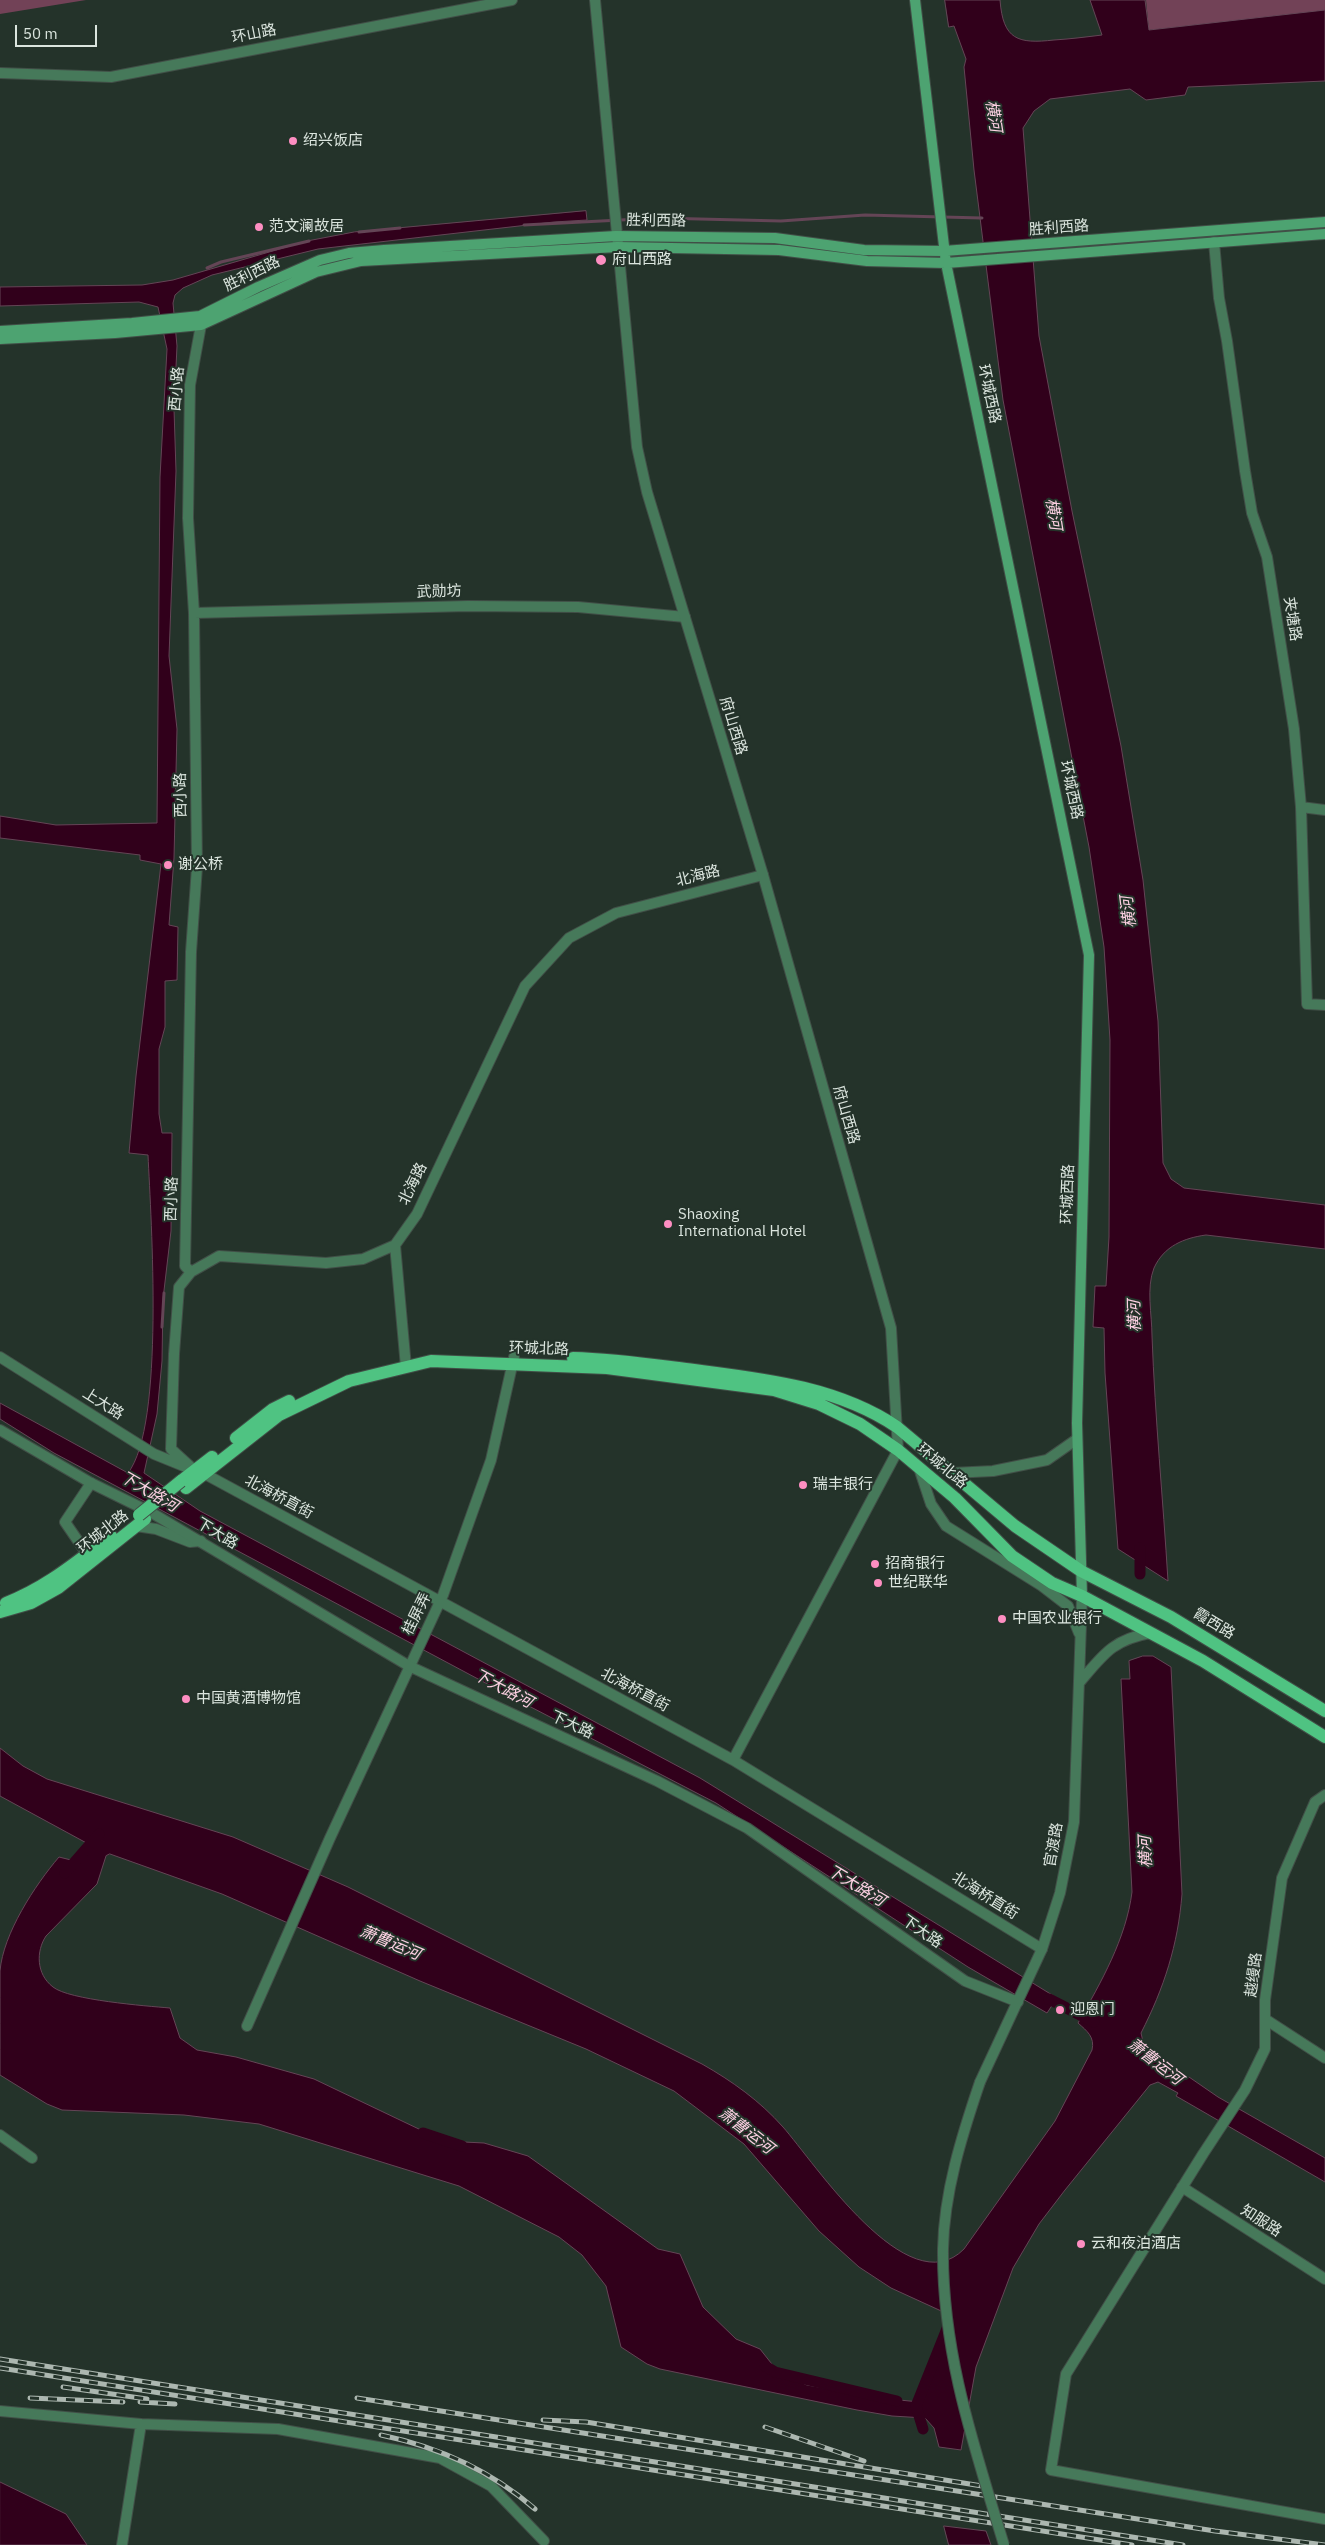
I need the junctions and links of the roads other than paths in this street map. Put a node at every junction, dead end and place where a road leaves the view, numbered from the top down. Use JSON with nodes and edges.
{"nodes":[{"id":1,"x":512,"y":0,"type":"edge"},
{"id":2,"x":596,"y":0,"type":"edge"},
{"id":3,"x":915,"y":0,"type":"edge"},
{"id":4,"x":0,"y":73,"type":"edge"},
{"id":5,"x":1325,"y":222,"type":"edge"},
{"id":6,"x":1325,"y":234,"type":"edge"},
{"id":7,"x":616,"y":236,"type":"junction"},
{"id":8,"x":1214,"y":242,"type":"junction"},
{"id":9,"x":617,"y":247,"type":"junction"},
{"id":10,"x":944,"y":251,"type":"junction"},
{"id":11,"x":946,"y":263,"type":"junction"},
{"id":12,"x":201,"y":320,"type":"junction"},
{"id":13,"x":159,"y":325,"type":"junction"},
{"id":14,"x":0,"y":331,"type":"edge"},
{"id":15,"x":0,"y":339,"type":"edge"},
{"id":16,"x":194,"y":613,"type":"junction"},
{"id":17,"x":685,"y":617,"type":"junction"},
{"id":18,"x":1301,"y":807,"type":"junction"},
{"id":19,"x":1325,"y":810,"type":"edge"},
{"id":20,"x":763,"y":875,"type":"junction"},
{"id":21,"x":1325,"y":1005,"type":"edge"},
{"id":22,"x":395,"y":1245,"type":"junction"},
{"id":23,"x":191,"y":1272,"type":"junction"},
{"id":24,"x":0,"y":1356,"type":"edge"},
{"id":25,"x":514,"y":1360,"type":"junction"},
{"id":26,"x":406,"y":1363,"type":"junction"},
{"id":27,"x":897,"y":1427,"type":"junction"},
{"id":28,"x":0,"y":1430,"type":"edge"},
{"id":29,"x":1077,"y":1439,"type":"junction"},
{"id":30,"x":898,"y":1450,"type":"junction"},
{"id":31,"x":918,"y":1467,"type":"junction"},
{"id":32,"x":199,"y":1472,"type":"junction"},
{"id":33,"x":952,"y":1473,"type":"junction"},
{"id":34,"x":91,"y":1483,"type":"junction"},
{"id":35,"x":140,"y":1520,"type":"junction"},
{"id":36,"x":201,"y":1541,"type":"junction"},
{"id":37,"x":87,"y":1554,"type":"junction"},
{"id":38,"x":1081,"y":1571,"type":"junction"},
{"id":39,"x":1082,"y":1596,"type":"junction"},
{"id":40,"x":439,"y":1602,"type":"junction"},
{"id":41,"x":0,"y":1605,"type":"edge"},
{"id":42,"x":0,"y":1612,"type":"edge"},
{"id":43,"x":1150,"y":1633,"type":"junction"},
{"id":44,"x":1080,"y":1637,"type":"junction"},
{"id":45,"x":409,"y":1666,"type":"junction"},
{"id":46,"x":1079,"y":1683,"type":"junction"},
{"id":47,"x":1325,"y":1711,"type":"edge"},
{"id":48,"x":1325,"y":1737,"type":"edge"},
{"id":49,"x":734,"y":1760,"type":"junction"},
{"id":50,"x":1325,"y":1795,"type":"edge"},
{"id":51,"x":1042,"y":1949,"type":"junction"},
{"id":52,"x":1018,"y":2002,"type":"junction"},
{"id":53,"x":1265,"y":2019,"type":"junction"},
{"id":54,"x":247,"y":2026,"type":"dead end"},
{"id":55,"x":1325,"y":2058,"type":"edge"},
{"id":56,"x":0,"y":2135,"type":"edge"},
{"id":57,"x":32,"y":2158,"type":"dead end"},
{"id":58,"x":1182,"y":2187,"type":"junction"},
{"id":59,"x":1325,"y":2279,"type":"edge"},
{"id":60,"x":0,"y":2411,"type":"edge"},
{"id":61,"x":140,"y":2424,"type":"junction"},
{"id":62,"x":1325,"y":2519,"type":"edge"},
{"id":63,"x":544,"y":2540,"type":"dead end"},
{"id":64,"x":122,"y":2545,"type":"edge"},
{"id":65,"x":1004,"y":2545,"type":"edge"}],
"edges":[{"from":1,"to":4,"type":"street","name":"环山路"},
{"from":2,"to":7,"type":"street","name":"府山西路"},
{"from":3,"to":10,"type":"main road","name":"环城西路"},
{"from":5,"to":10,"type":"main road","name":"胜利西路"},
{"from":6,"to":8,"type":"main road","name":"胜利西路"},
{"from":7,"to":9,"type":"street","name":"府山西路"},
{"from":7,"to":10,"type":"main road","name":"胜利西路"},
{"from":7,"to":12,"type":"main road","name":"胜利西路"},
{"from":8,"to":11,"type":"main road","name":"胜利西路"},
{"from":8,"to":18,"type":"street","name":"夹塘路"},
{"from":9,"to":11,"type":"main road","name":"胜利西路"},
{"from":9,"to":12,"type":"main road","name":"胜利西路"},
{"from":9,"to":17,"type":"street","name":"府山西路"},
{"from":10,"to":11,"type":"main road","name":"环城西路"},
{"from":11,"to":29,"type":"main road","name":"环城西路"},
{"from":12,"to":13,"type":"main road","name":"胜利西路"},
{"from":12,"to":16,"type":"street","name":"西小路"},
{"from":13,"to":14,"type":"main road","name":"胜利西路"},
{"from":13,"to":15,"type":"main road","name":"胜利西路"},
{"from":16,"to":17,"type":"street","name":"武勋坊"},
{"from":16,"to":23,"type":"street","name":"西小路"},
{"from":17,"to":20,"type":"street","name":"府山西路"},
{"from":18,"to":19,"type":"street"},
{"from":18,"to":21,"type":"street","name":"夹塘路"},
{"from":20,"to":22,"type":"street","name":"北海路"},
{"from":20,"to":27,"type":"street","name":"府山西路"},
{"from":22,"to":23,"type":"street"},
{"from":22,"to":26,"type":"street"},
{"from":23,"to":32,"type":"street"},
{"from":24,"to":32,"type":"street","name":"上大路"},
{"from":25,"to":26,"type":"main road","name":"环城北路"},
{"from":25,"to":27,"type":"main road","name":"环城北路"},
{"from":25,"to":30,"type":"main road","name":"环城北路"},
{"from":25,"to":40,"type":"street","name":"桂屏弄"},
{"from":26,"to":32,"type":"main road","name":"环城北路"},
{"from":27,"to":30,"type":"street","name":"府山西路"},
{"from":27,"to":33,"type":"main road","name":"环城北路"},
{"from":28,"to":34,"type":"street","name":"下大路"},
{"from":29,"to":33,"type":"street"},
{"from":29,"to":38,"type":"main road","name":"环城西路"},
{"from":30,"to":31,"type":"main road","name":"环城北路"},
{"from":30,"to":49,"type":"street"},
{"from":31,"to":39,"type":"main road","name":"环城北路"},
{"from":31,"to":44,"type":"street"},
{"from":32,"to":35,"type":"main road","name":"环城北路","bridge":true},
{"from":32,"to":40,"type":"street","name":"北海桥直街"},
{"from":33,"to":38,"type":"main road","name":"环城北路"},
{"from":34,"to":36,"type":"street","name":"下大路"},
{"from":34,"to":37,"type":"street"},
{"from":35,"to":36,"type":"street"},
{"from":35,"to":37,"type":"main road","name":"环城北路"},
{"from":35,"to":42,"type":"main road","name":"环城北路"},
{"from":36,"to":45,"type":"street","name":"下大路"},
{"from":37,"to":41,"type":"main road","name":"环城北路"},
{"from":38,"to":39,"type":"main road","name":"环城西路"},
{"from":38,"to":47,"type":"main road","name":"霞西路"},
{"from":39,"to":43,"type":"main road"},
{"from":39,"to":44,"type":"street","name":"官渡路"},
{"from":40,"to":45,"type":"street","name":"桂屏弄"},
{"from":40,"to":49,"type":"street","name":"北海桥直街"},
{"from":43,"to":46,"type":"street"},
{"from":43,"to":48,"type":"main road"},
{"from":44,"to":46,"type":"street","name":"官渡路"},
{"from":45,"to":52,"type":"street","name":"下大路"},
{"from":45,"to":54,"type":"street","name":"桂屏弄"},
{"from":46,"to":51,"type":"street","name":"官渡路"},
{"from":49,"to":51,"type":"street","name":"北海桥直街"},
{"from":50,"to":53,"type":"street","name":"越缦路"},
{"from":51,"to":52,"type":"street","name":"官渡路"},
{"from":52,"to":65,"type":"street","name":"官渡路","bridge":true},
{"from":53,"to":55,"type":"street"},
{"from":53,"to":58,"type":"street","name":"越缦路"},
{"from":56,"to":57,"type":"street"},
{"from":58,"to":59,"type":"street","name":"知服路"},
{"from":58,"to":62,"type":"street","name":"越缦路"},
{"from":60,"to":61,"type":"street"},
{"from":61,"to":63,"type":"street"},
{"from":61,"to":64,"type":"street"}]}
